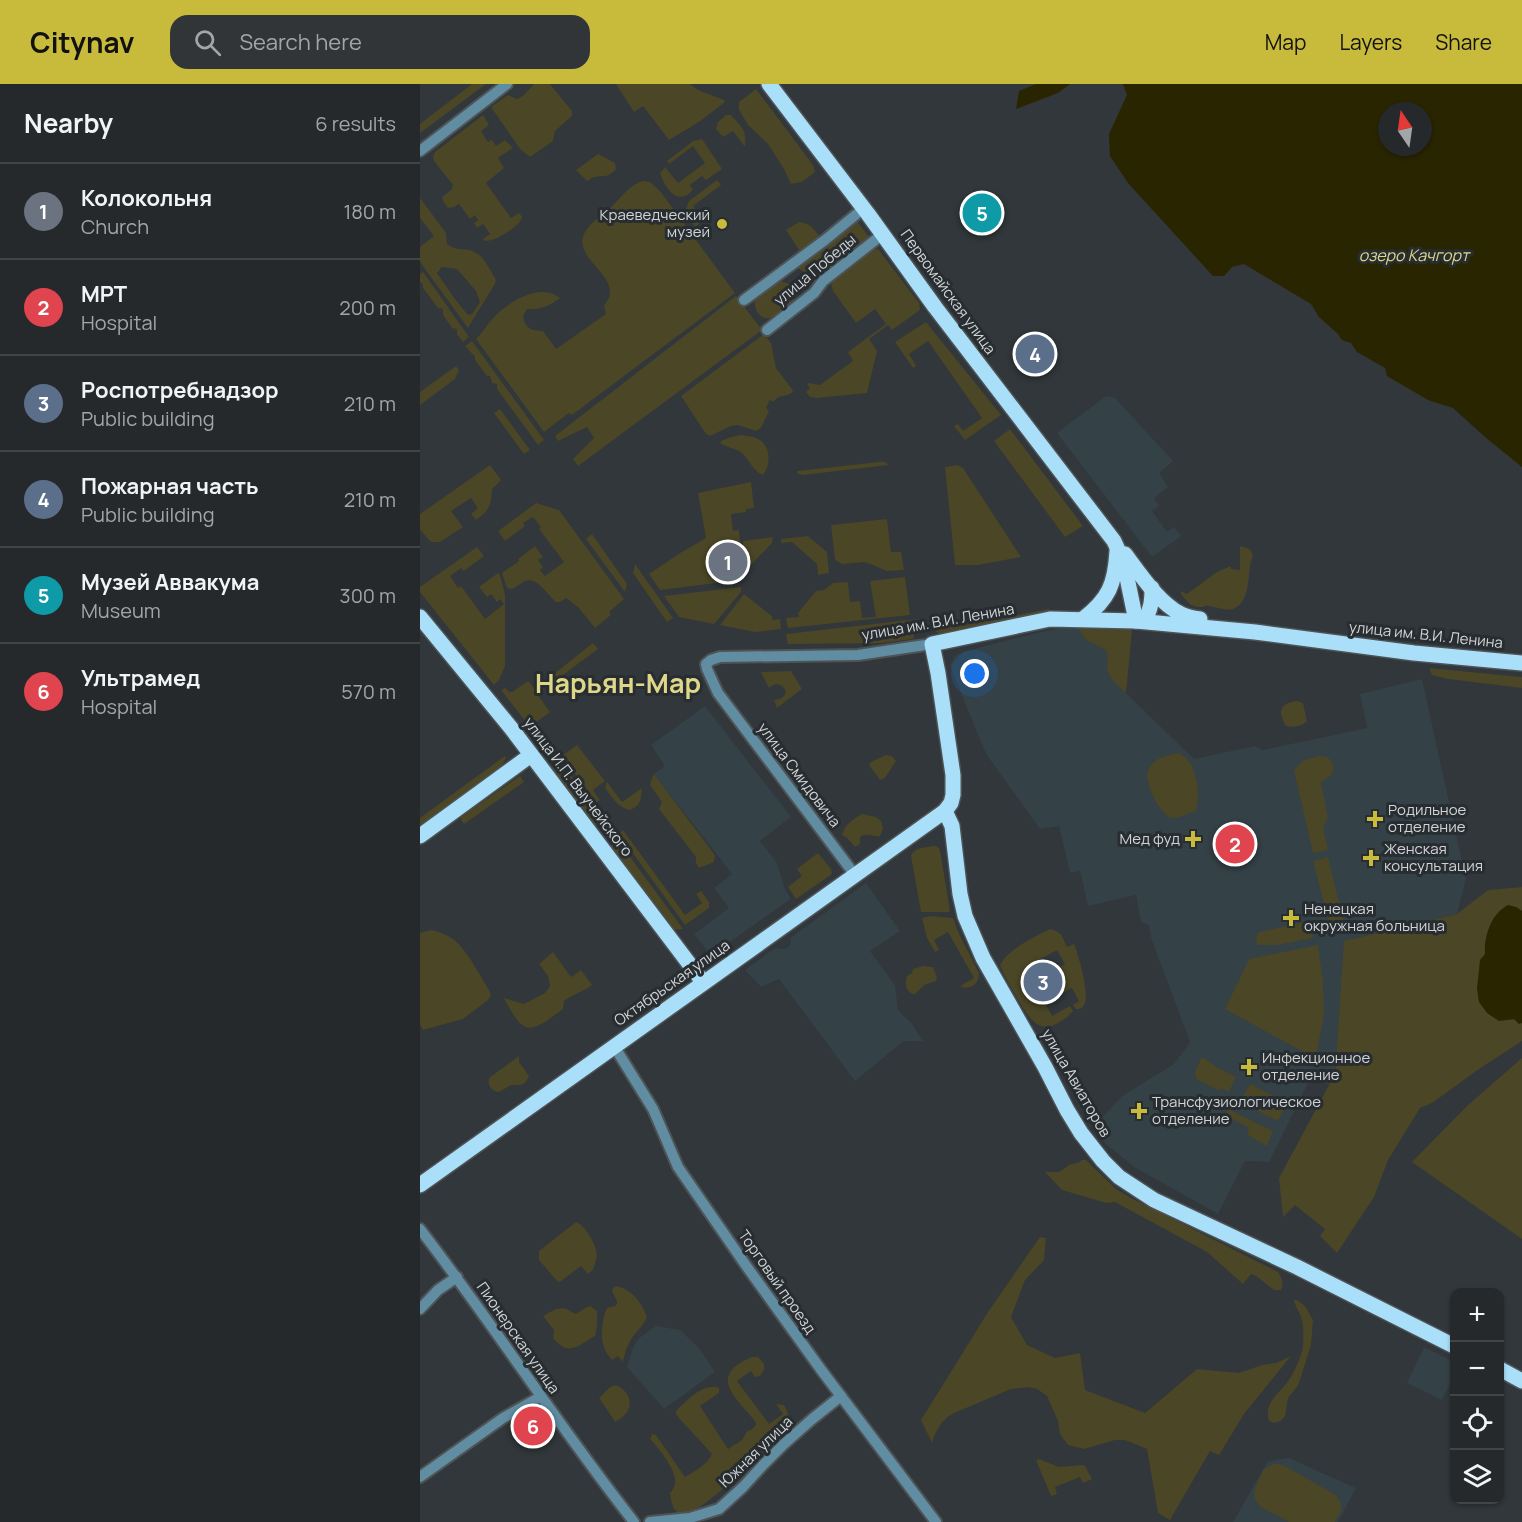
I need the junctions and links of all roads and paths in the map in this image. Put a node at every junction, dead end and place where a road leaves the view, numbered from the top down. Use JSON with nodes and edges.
{"nodes":[{"id":1,"x":507,"y":84,"type":"edge"},
{"id":2,"x":769,"y":84,"type":"edge"},
{"id":3,"x":420,"y":151,"type":"edge"},
{"id":4,"x":864,"y":208,"type":"junction"},
{"id":5,"x":884,"y":234,"type":"junction"},
{"id":6,"x":744,"y":300,"type":"dead end"},
{"id":7,"x":767,"y":330,"type":"dead end"},
{"id":8,"x":1116,"y":545,"type":"junction"},
{"id":9,"x":1152,"y":588,"type":"junction"},
{"id":10,"x":420,"y":617,"type":"edge"},
{"id":11,"x":1083,"y":619,"type":"junction"},
{"id":12,"x":1140,"y":621,"type":"junction"},
{"id":13,"x":1255,"y":632,"type":"junction"},
{"id":14,"x":932,"y":644,"type":"junction"},
{"id":15,"x":1522,"y":663,"type":"edge"},
{"id":16,"x":718,"y":693,"type":"joint"},
{"id":17,"x":531,"y":755,"type":"junction"},
{"id":18,"x":945,"y":811,"type":"junction"},
{"id":19,"x":420,"y":836,"type":"edge"},
{"id":20,"x":855,"y":874,"type":"junction"},
{"id":21,"x":703,"y":982,"type":"junction"},
{"id":22,"x":614,"y":1046,"type":"junction"},
{"id":23,"x":420,"y":1185,"type":"edge"},
{"id":24,"x":420,"y":1229,"type":"edge"},
{"id":25,"x":457,"y":1277,"type":"junction"},
{"id":26,"x":420,"y":1309,"type":"edge"},
{"id":27,"x":1450,"y":1344,"type":"edge"},
{"id":28,"x":1504,"y":1371,"type":"edge"},
{"id":29,"x":1522,"y":1381,"type":"edge"},
{"id":30,"x":841,"y":1396,"type":"junction"},
{"id":31,"x":540,"y":1397,"type":"junction"},
{"id":32,"x":420,"y":1477,"type":"edge"},
{"id":33,"x":634,"y":1522,"type":"edge"},
{"id":34,"x":650,"y":1522,"type":"edge"},
{"id":35,"x":936,"y":1522,"type":"edge"}],
"edges":[{"from":1,"to":3,"type":"street"},
{"from":2,"to":4,"type":"main road","name":"Первомайская улица"},
{"from":4,"to":5,"type":"main road","name":"Первомайская улица"},
{"from":4,"to":6,"type":"street","name":"улица Победы"},
{"from":5,"to":7,"type":"street","name":"улица Победы"},
{"from":5,"to":8,"type":"main road","name":"Первомайская улица"},
{"from":8,"to":9,"type":"main road"},
{"from":8,"to":11,"type":"main road"},
{"from":8,"to":12,"type":"main road","name":"Первомайская улица"},
{"from":9,"to":12,"type":"main road"},
{"from":9,"to":13,"type":"main road"},
{"from":10,"to":17,"type":"main road","name":"улица И.П. Выучейского"},
{"from":11,"to":12,"type":"main road","name":"улица им. В.И. Ленина"},
{"from":11,"to":14,"type":"main road","name":"улица им. В.И. Ленина"},
{"from":12,"to":13,"type":"main road","name":"улица им. В.И. Ленина"},
{"from":13,"to":15,"type":"main road","name":"улица им. В.И. Ленина"},
{"from":14,"to":16,"type":"street","name":"улица им. В.И. Ленина"},
{"from":14,"to":18,"type":"main road"},
{"from":16,"to":20,"type":"street","name":"улица Смидовича"},
{"from":17,"to":19,"type":"main road"},
{"from":17,"to":21,"type":"main road","name":"улица И.П. Выучейского"},
{"from":18,"to":20,"type":"main road","name":"Октябрьская улица"},
{"from":18,"to":27,"type":"main road","name":"улица Авиаторов"},
{"from":20,"to":21,"type":"main road","name":"Октябрьская улица"},
{"from":21,"to":22,"type":"main road","name":"Октябрьская улица"},
{"from":22,"to":23,"type":"main road","name":"Октябрьская улица"},
{"from":22,"to":30,"type":"street","name":"Торговый проезд"},
{"from":24,"to":25,"type":"street","name":"Пионерская улица"},
{"from":25,"to":26,"type":"street"},
{"from":25,"to":31,"type":"street","name":"Пионерская улица"},
{"from":28,"to":29,"type":"main road"},
{"from":30,"to":34,"type":"street","name":"Южная улица"},
{"from":30,"to":35,"type":"street","name":"Торговый проезд"},
{"from":31,"to":32,"type":"street"},
{"from":31,"to":33,"type":"street","name":"Пионерская улица"}]}
